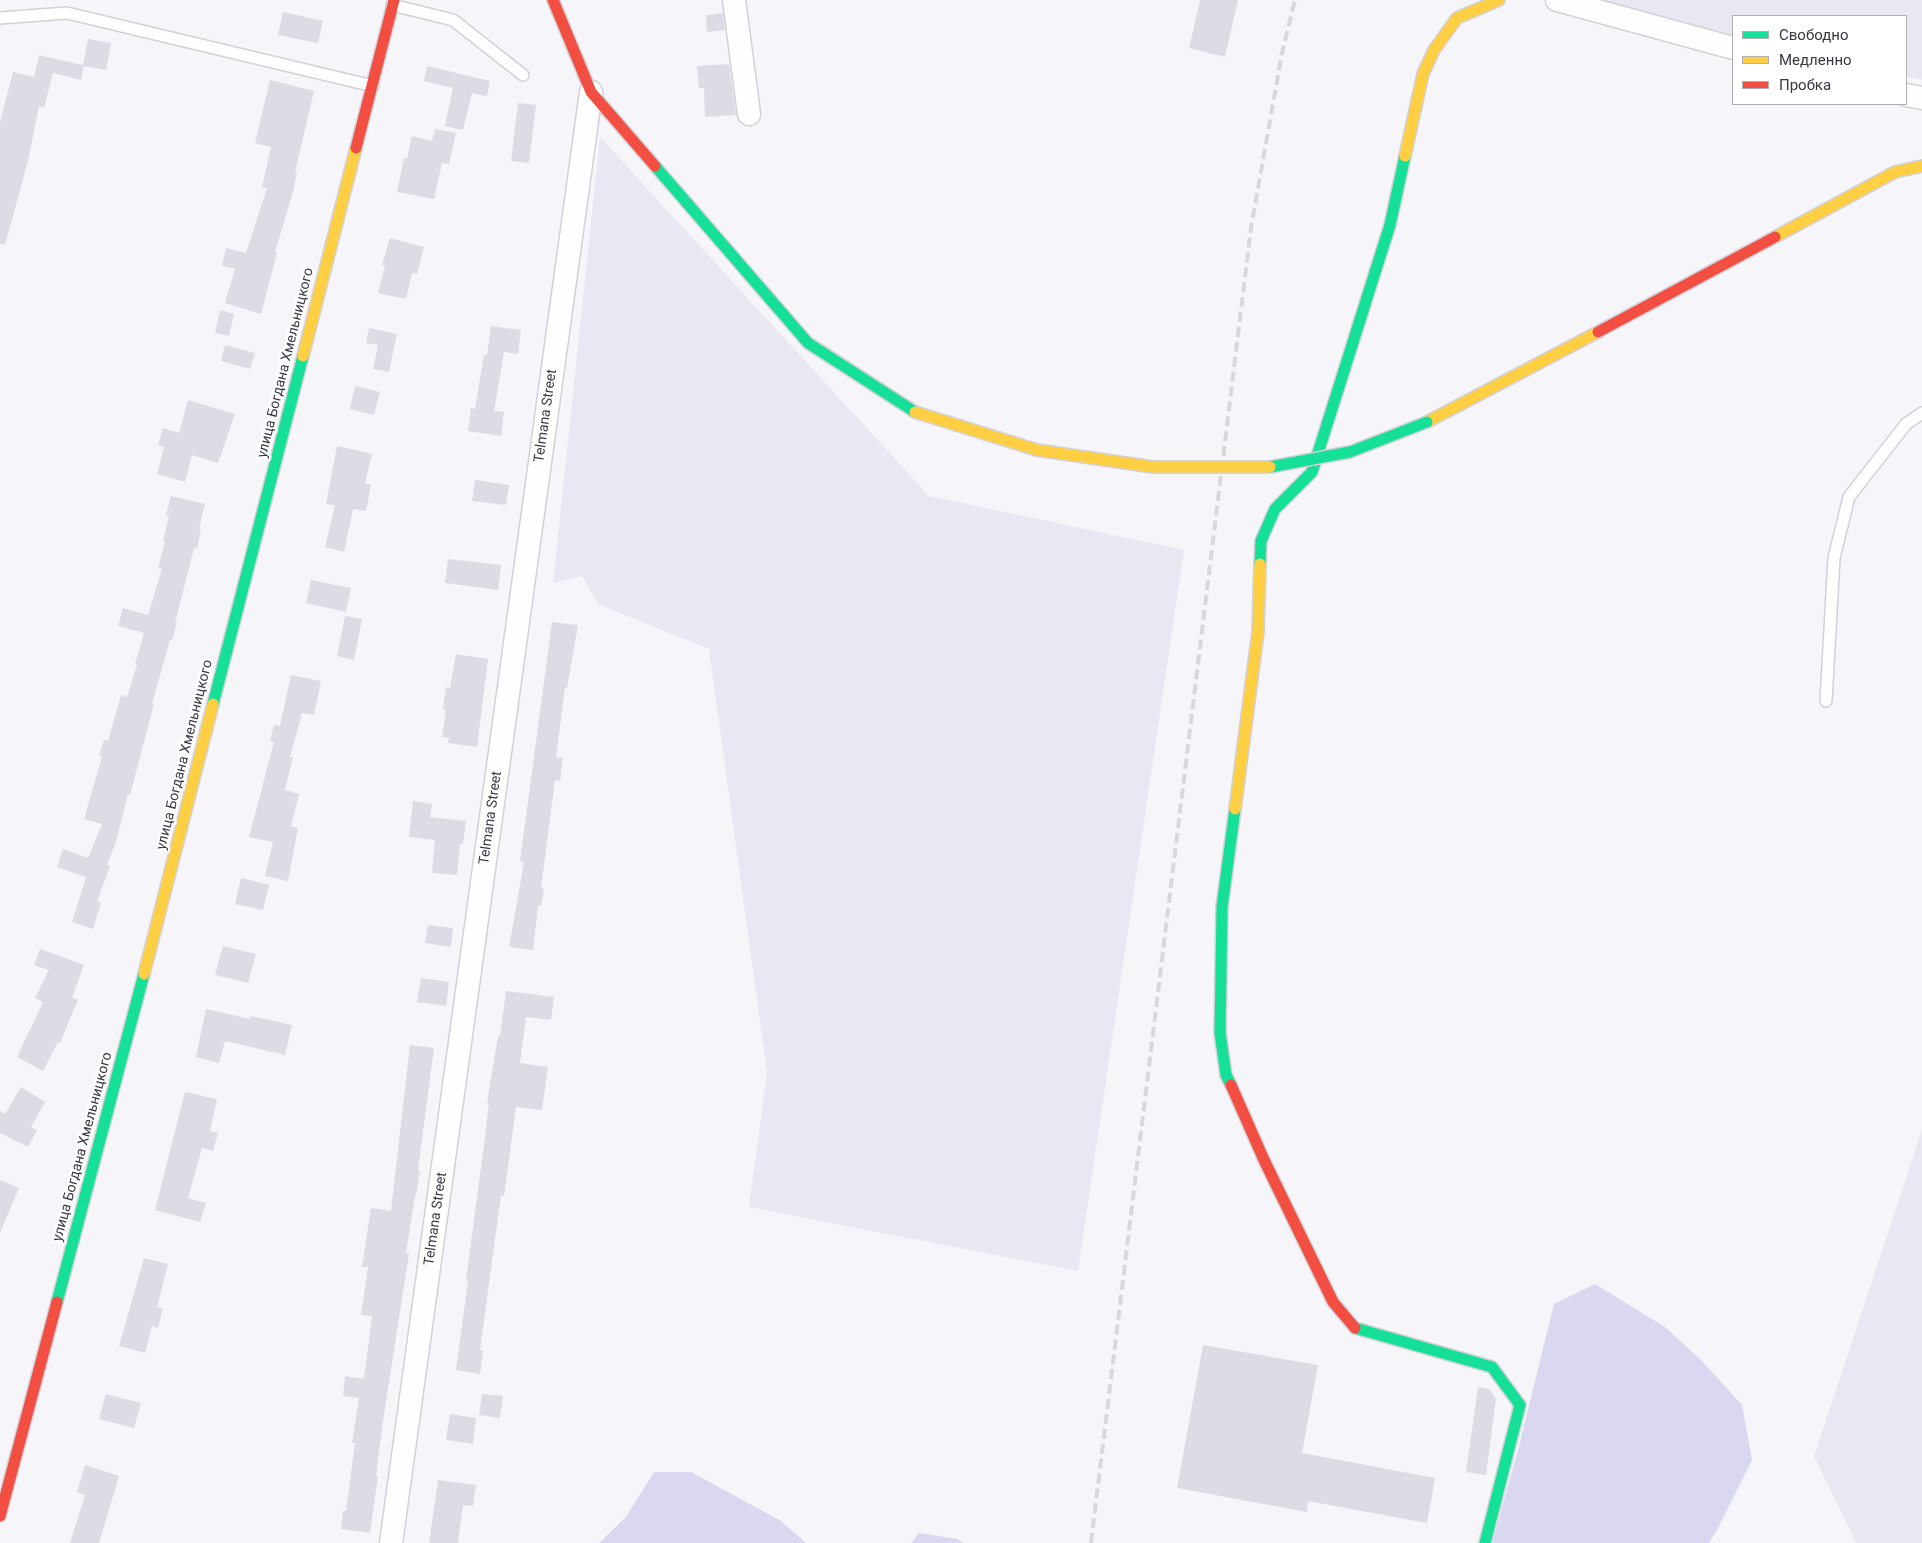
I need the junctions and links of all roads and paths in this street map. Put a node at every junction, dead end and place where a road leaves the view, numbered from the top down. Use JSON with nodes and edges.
{"nodes":[{"id":1,"x":553,"y":0,"type":"edge"},
{"id":2,"x":734,"y":0,"type":"edge"},
{"id":3,"x":1499,"y":0,"type":"edge"},
{"id":4,"x":1556,"y":0,"type":"edge"},
{"id":5,"x":393,"y":2,"type":"edge"},
{"id":6,"x":0,"y":18,"type":"edge"},
{"id":7,"x":1732,"y":48,"type":"edge"},
{"id":8,"x":523,"y":75,"type":"dead end"},
{"id":9,"x":373,"y":86,"type":"junction"},
{"id":10,"x":591,"y":92,"type":"junction"},
{"id":11,"x":1907,"y":95,"type":"edge"},
{"id":12,"x":1922,"y":98,"type":"edge"},
{"id":13,"x":750,"y":114,"type":"dead end"},
{"id":14,"x":1922,"y":166,"type":"edge"},
{"id":15,"x":1922,"y":413,"type":"edge"},
{"id":16,"x":1826,"y":701,"type":"dead end"},
{"id":17,"x":0,"y":1516,"type":"edge"},
{"id":18,"x":392,"y":1543,"type":"edge"},
{"id":19,"x":1485,"y":1543,"type":"edge"}],
"edges":[{"from":1,"to":10,"type":"street"},
{"from":2,"to":13,"type":"street"},
{"from":3,"to":19,"type":"street"},
{"from":4,"to":7,"type":"street"},
{"from":5,"to":8,"type":"lane"},
{"from":5,"to":9,"type":"street","name":"улица Богдана Хмельницкого"},
{"from":6,"to":9,"type":"lane"},
{"from":9,"to":17,"type":"street","name":"улица Богдана Хмельницкого"},
{"from":10,"to":14,"type":"street","bridge":true},
{"from":10,"to":18,"type":"street","name":"Telmana Street"},
{"from":11,"to":12,"type":"street"},
{"from":15,"to":16,"type":"lane"}]}
